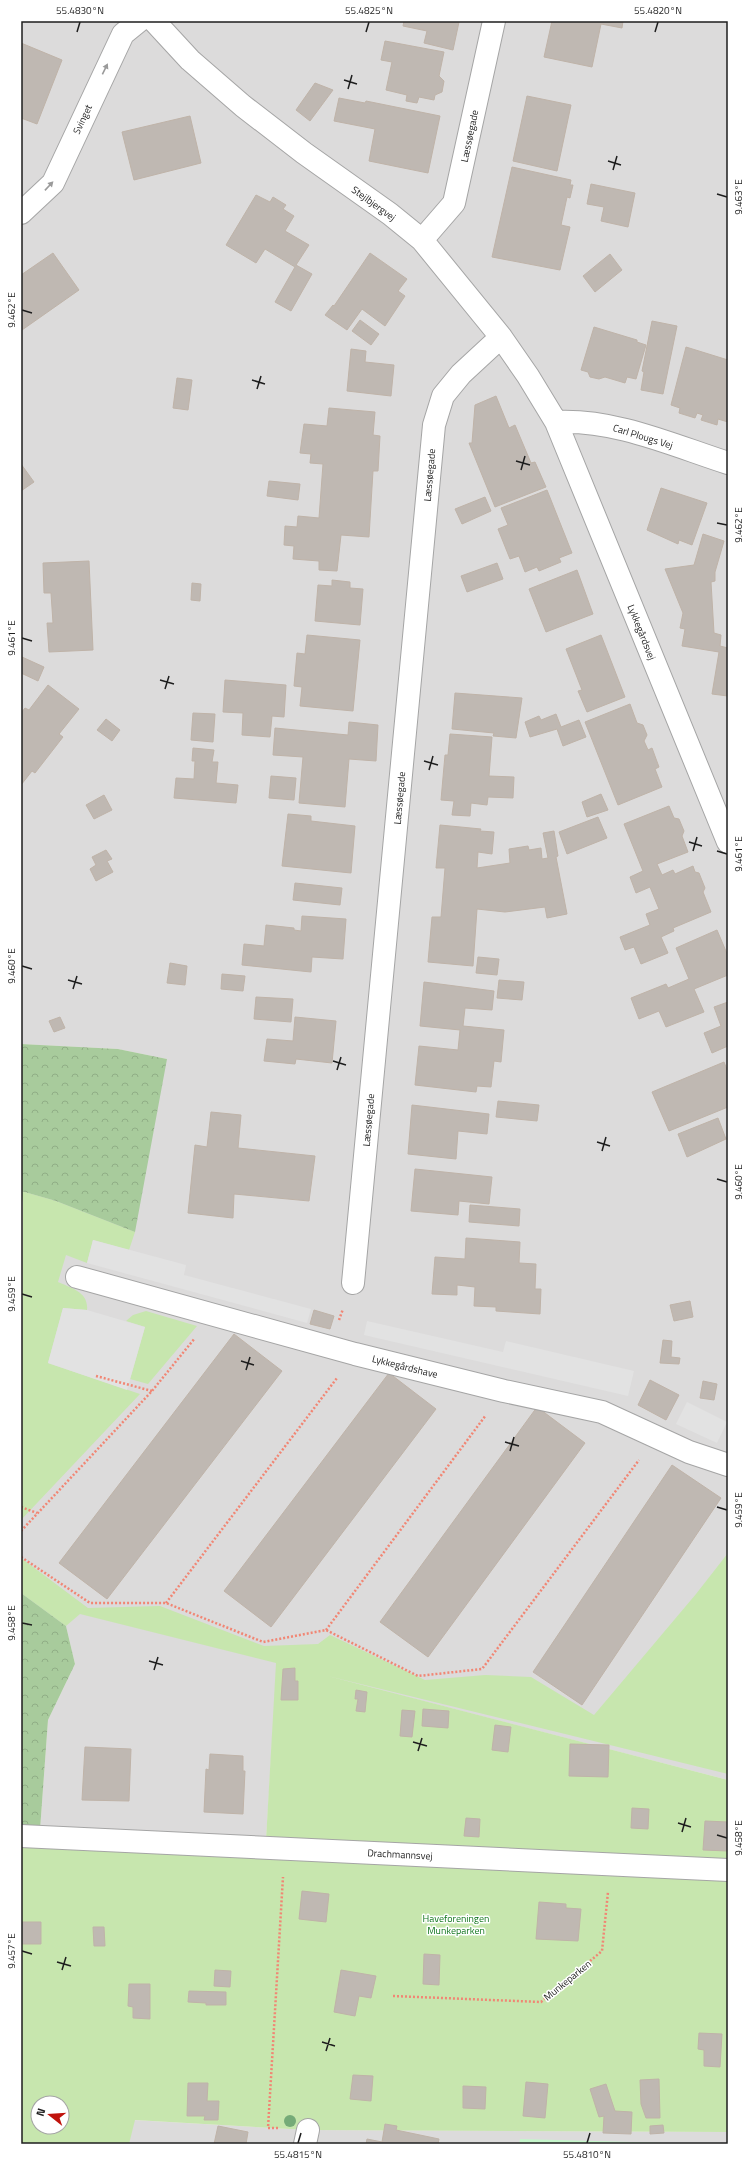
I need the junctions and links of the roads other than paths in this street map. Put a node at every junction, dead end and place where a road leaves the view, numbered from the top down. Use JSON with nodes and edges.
{"nodes":[{"id":1,"x":139,"y":21,"type":"edge"},
{"id":2,"x":154,"y":21,"type":"edge"},
{"id":3,"x":494,"y":21,"type":"edge"},
{"id":4,"x":21,"y":213,"type":"edge"},
{"id":5,"x":422,"y":240,"type":"junction"},
{"id":6,"x":501,"y":337,"type":"junction"},
{"id":7,"x":556,"y":422,"type":"junction"},
{"id":8,"x":728,"y":463,"type":"edge"},
{"id":9,"x":728,"y":842,"type":"edge"},
{"id":10,"x":77,"y":1277,"type":"dead end"},
{"id":11,"x":353,"y":1283,"type":"road end"},
{"id":12,"x":728,"y":1465,"type":"edge"},
{"id":13,"x":21,"y":1836,"type":"edge"},
{"id":14,"x":728,"y":1870,"type":"edge"}],
"edges":[{"from":4,"to":1,"type":"street","name":"Svinget","one_way":true},
{"from":2,"to":5,"type":"street","name":"Stejlbjergvej"},
{"from":3,"to":5,"type":"street","name":"Læssøegade"},
{"from":5,"to":6,"type":"street","name":"Stejlbjergvej"},
{"from":6,"to":7,"type":"street","name":"Stejlbjergvej"},
{"from":6,"to":11,"type":"street","name":"Læssøegade"},
{"from":7,"to":8,"type":"street","name":"Carl Plougs Vej"},
{"from":7,"to":9,"type":"street","name":"Lykkegårdsvej"},
{"from":10,"to":12,"type":"street","name":"Lykkegårdshave"},
{"from":13,"to":14,"type":"street","name":"Drachmannsvej"}]}
